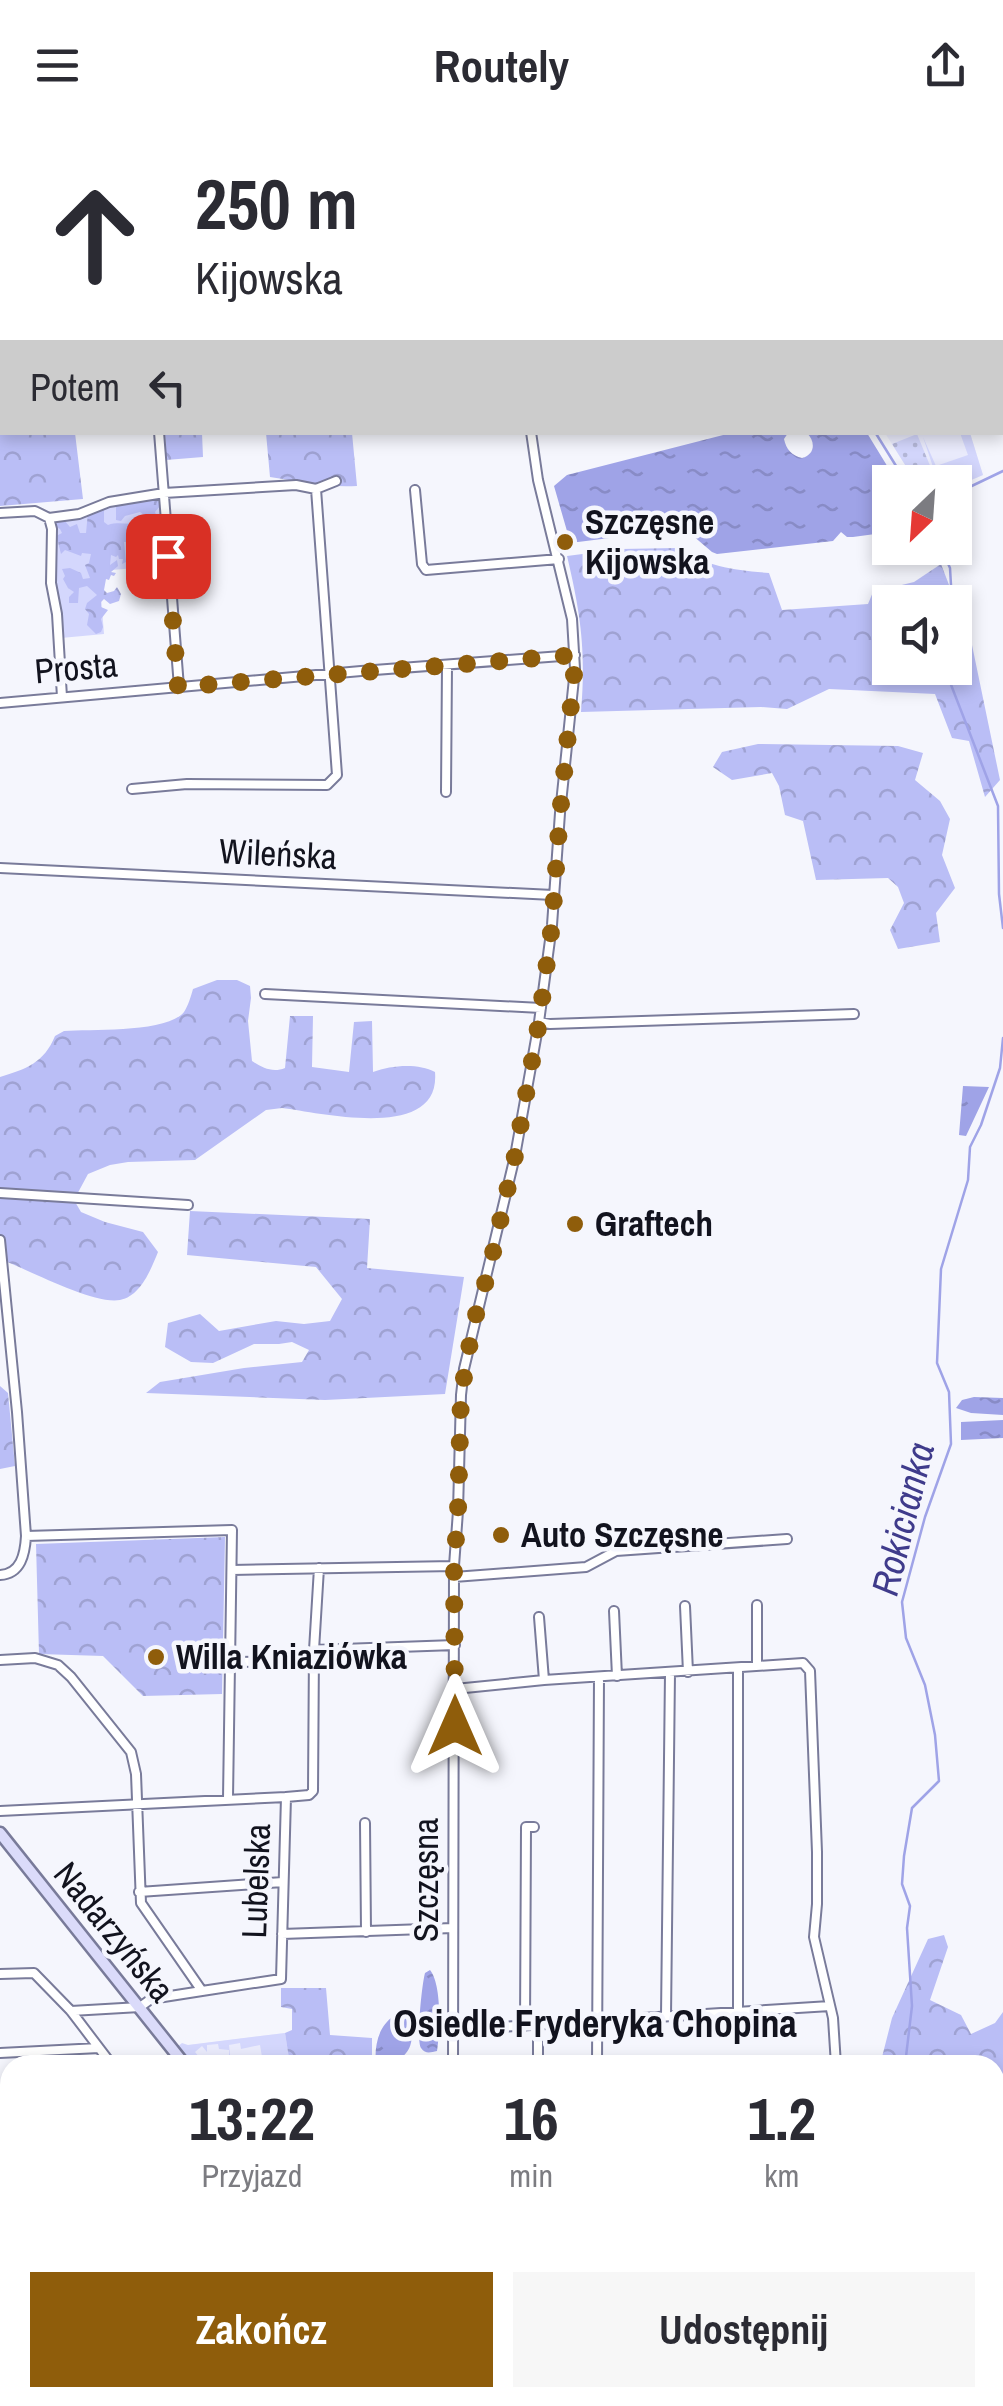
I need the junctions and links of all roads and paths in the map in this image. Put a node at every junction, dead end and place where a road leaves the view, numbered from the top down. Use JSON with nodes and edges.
{"nodes":[{"id":1,"x":428,"y":130,"type":"edge"},
{"id":2,"x":437,"y":130,"type":"edge"},
{"id":3,"x":159,"y":435,"type":"edge"},
{"id":4,"x":530,"y":435,"type":"edge"},
{"id":5,"x":336,"y":481,"type":"dead end"},
{"id":6,"x":316,"y":489,"type":"junction"},
{"id":7,"x":415,"y":490,"type":"dead end"},
{"id":8,"x":164,"y":493,"type":"junction"},
{"id":9,"x":0,"y":513,"type":"edge"},
{"id":10,"x":50,"y":518,"type":"junction"},
{"id":11,"x":559,"y":559,"type":"junction"},
{"id":12,"x":576,"y":655,"type":"junction"},
{"id":13,"x":446,"y":666,"type":"junction"},
{"id":14,"x":330,"y":674,"type":"junction"},
{"id":15,"x":178,"y":687,"type":"junction"},
{"id":16,"x":62,"y":697,"type":"junction"},
{"id":17,"x":0,"y":703,"type":"edge"},
{"id":18,"x":132,"y":788,"type":"dead end"},
{"id":19,"x":446,"y":792,"type":"dead end"},
{"id":20,"x":0,"y":868,"type":"edge"},
{"id":21,"x":553,"y":895,"type":"junction"},
{"id":22,"x":265,"y":994,"type":"dead end"},
{"id":23,"x":541,"y":1008,"type":"junction"},
{"id":24,"x":854,"y":1014,"type":"dead end"},
{"id":25,"x":539,"y":1022,"type":"junction"},
{"id":26,"x":0,"y":1194,"type":"edge"},
{"id":27,"x":188,"y":1206,"type":"dead end"},
{"id":28,"x":0,"y":1240,"type":"edge"},
{"id":29,"x":26,"y":1536,"type":"junction"},
{"id":30,"x":787,"y":1538,"type":"dead end"},
{"id":31,"x":454,"y":1566,"type":"junction"},
{"id":32,"x":318,"y":1568,"type":"junction"},
{"id":33,"x":232,"y":1570,"type":"junction"},
{"id":34,"x":0,"y":1574,"type":"edge"},
{"id":35,"x":454,"y":1576,"type":"junction"},
{"id":36,"x":757,"y":1605,"type":"dead end"},
{"id":37,"x":685,"y":1606,"type":"dead end"},
{"id":38,"x":614,"y":1611,"type":"dead end"},
{"id":39,"x":539,"y":1617,"type":"dead end"},
{"id":40,"x":454,"y":1645,"type":"junction"},
{"id":41,"x":314,"y":1650,"type":"junction"},
{"id":42,"x":0,"y":1660,"type":"edge"},
{"id":43,"x":314,"y":1661,"type":"junction"},
{"id":44,"x":230,"y":1662,"type":"junction"},
{"id":45,"x":757,"y":1666,"type":"junction"},
{"id":46,"x":738,"y":1668,"type":"junction"},
{"id":47,"x":688,"y":1672,"type":"junction"},
{"id":48,"x":670,"y":1673,"type":"junction"},
{"id":49,"x":618,"y":1676,"type":"junction"},
{"id":50,"x":599,"y":1677,"type":"junction"},
{"id":51,"x":544,"y":1680,"type":"junction"},
{"id":52,"x":455,"y":1689,"type":"junction"},
{"id":53,"x":286,"y":1797,"type":"junction"},
{"id":54,"x":228,"y":1798,"type":"junction"},
{"id":55,"x":137,"y":1804,"type":"junction"},
{"id":56,"x":0,"y":1811,"type":"edge"},
{"id":57,"x":366,"y":1824,"type":"dead end"},
{"id":58,"x":534,"y":1827,"type":"dead end"},
{"id":59,"x":0,"y":1834,"type":"edge"},
{"id":60,"x":284,"y":1882,"type":"junction"},
{"id":61,"x":140,"y":1892,"type":"junction"},
{"id":62,"x":453,"y":1928,"type":"junction"},
{"id":63,"x":366,"y":1932,"type":"junction"},
{"id":64,"x":282,"y":1934,"type":"junction"},
{"id":65,"x":0,"y":1974,"type":"edge"},
{"id":66,"x":202,"y":1992,"type":"junction"},
{"id":67,"x":830,"y":2006,"type":"junction"},
{"id":68,"x":140,"y":2008,"type":"junction"},
{"id":69,"x":738,"y":2011,"type":"junction"},
{"id":70,"x":71,"y":2012,"type":"junction"},
{"id":71,"x":666,"y":2016,"type":"junction"},
{"id":72,"x":597,"y":2021,"type":"junction"},
{"id":73,"x":538,"y":2025,"type":"junction"},
{"id":74,"x":525,"y":2026,"type":"junction"},
{"id":75,"x":454,"y":2030,"type":"junction"},
{"id":76,"x":99,"y":2048,"type":"junction"},
{"id":77,"x":0,"y":2053,"type":"edge"},
{"id":78,"x":104,"y":2055,"type":"edge"},
{"id":79,"x":177,"y":2055,"type":"edge"},
{"id":80,"x":453,"y":2055,"type":"edge"},
{"id":81,"x":538,"y":2055,"type":"edge"},
{"id":82,"x":597,"y":2055,"type":"edge"},
{"id":83,"x":835,"y":2055,"type":"edge"}],
"edges":[{"from":1,"to":2,"type":"street"},
{"from":3,"to":8,"type":"street"},
{"from":4,"to":11,"type":"street","name":"Szczęsna"},
{"from":5,"to":6,"type":"street"},
{"from":6,"to":8,"type":"street"},
{"from":6,"to":14,"type":"street"},
{"from":7,"to":11,"type":"street"},
{"from":8,"to":10,"type":"street"},
{"from":8,"to":15,"type":"street"},
{"from":9,"to":10,"type":"street"},
{"from":10,"to":16,"type":"street"},
{"from":11,"to":12,"type":"street","name":"Szczęsna"},
{"from":12,"to":13,"type":"street","name":"Prosta"},
{"from":12,"to":21,"type":"street","name":"Szczęsna"},
{"from":13,"to":14,"type":"street","name":"Prosta"},
{"from":13,"to":19,"type":"street"},
{"from":14,"to":15,"type":"street","name":"Prosta"},
{"from":14,"to":18,"type":"street"},
{"from":15,"to":16,"type":"street","name":"Prosta"},
{"from":16,"to":17,"type":"street","name":"Prosta"},
{"from":20,"to":21,"type":"street","name":"Wileńska"},
{"from":21,"to":23,"type":"street","name":"Szczęsna"},
{"from":22,"to":23,"type":"street"},
{"from":23,"to":25,"type":"street","name":"Szczęsna"},
{"from":24,"to":25,"type":"street"},
{"from":25,"to":31,"type":"street","name":"Szczęsna"},
{"from":26,"to":27,"type":"street"},
{"from":28,"to":29,"type":"street"},
{"from":29,"to":33,"type":"street"},
{"from":29,"to":34,"type":"street"},
{"from":30,"to":35,"type":"street"},
{"from":31,"to":32,"type":"street"},
{"from":31,"to":35,"type":"street","name":"Szczęsna"},
{"from":32,"to":33,"type":"street"},
{"from":32,"to":41,"type":"street","name":"Lubelska"},
{"from":33,"to":44,"type":"street"},
{"from":35,"to":40,"type":"street","name":"Szczęsna"},
{"from":36,"to":45,"type":"street"},
{"from":37,"to":47,"type":"street"},
{"from":38,"to":49,"type":"street"},
{"from":39,"to":51,"type":"street"},
{"from":40,"to":41,"type":"street"},
{"from":40,"to":52,"type":"street","name":"Szczęsna"},
{"from":41,"to":43,"type":"street","name":"Lubelska"},
{"from":42,"to":55,"type":"street"},
{"from":43,"to":44,"type":"street"},
{"from":43,"to":53,"type":"street","name":"Lubelska"},
{"from":44,"to":54,"type":"street"},
{"from":45,"to":46,"type":"street"},
{"from":45,"to":67,"type":"street"},
{"from":46,"to":47,"type":"street"},
{"from":46,"to":69,"type":"street"},
{"from":47,"to":48,"type":"street"},
{"from":48,"to":49,"type":"street"},
{"from":48,"to":71,"type":"street"},
{"from":49,"to":50,"type":"street"},
{"from":50,"to":51,"type":"street"},
{"from":50,"to":72,"type":"street"},
{"from":51,"to":52,"type":"street"},
{"from":52,"to":62,"type":"street","name":"Szczęsna"},
{"from":53,"to":54,"type":"street"},
{"from":53,"to":60,"type":"street","name":"Lubelska"},
{"from":54,"to":55,"type":"street"},
{"from":55,"to":56,"type":"street"},
{"from":55,"to":61,"type":"street"},
{"from":57,"to":63,"type":"street"},
{"from":58,"to":74,"type":"street"},
{"from":59,"to":68,"type":"street","name":"Nadarzyńska"},
{"from":60,"to":61,"type":"street"},
{"from":60,"to":64,"type":"street","name":"Lubelska"},
{"from":61,"to":66,"type":"street"},
{"from":62,"to":63,"type":"street"},
{"from":62,"to":75,"type":"street","name":"Szczęsna"},
{"from":63,"to":64,"type":"street"},
{"from":64,"to":66,"type":"street","name":"Lubelska"},
{"from":65,"to":70,"type":"street"},
{"from":66,"to":68,"type":"street"},
{"from":67,"to":69,"type":"street"},
{"from":67,"to":83,"type":"street"},
{"from":68,"to":70,"type":"street"},
{"from":68,"to":79,"type":"street","name":"Nadarzyńska"},
{"from":69,"to":71,"type":"street"},
{"from":70,"to":76,"type":"street"},
{"from":71,"to":72,"type":"street"},
{"from":72,"to":73,"type":"street"},
{"from":72,"to":82,"type":"street"},
{"from":73,"to":74,"type":"street"},
{"from":73,"to":81,"type":"street"},
{"from":74,"to":75,"type":"street"},
{"from":75,"to":80,"type":"street","name":"Szczęsna"},
{"from":76,"to":77,"type":"street"},
{"from":76,"to":78,"type":"street"}]}
